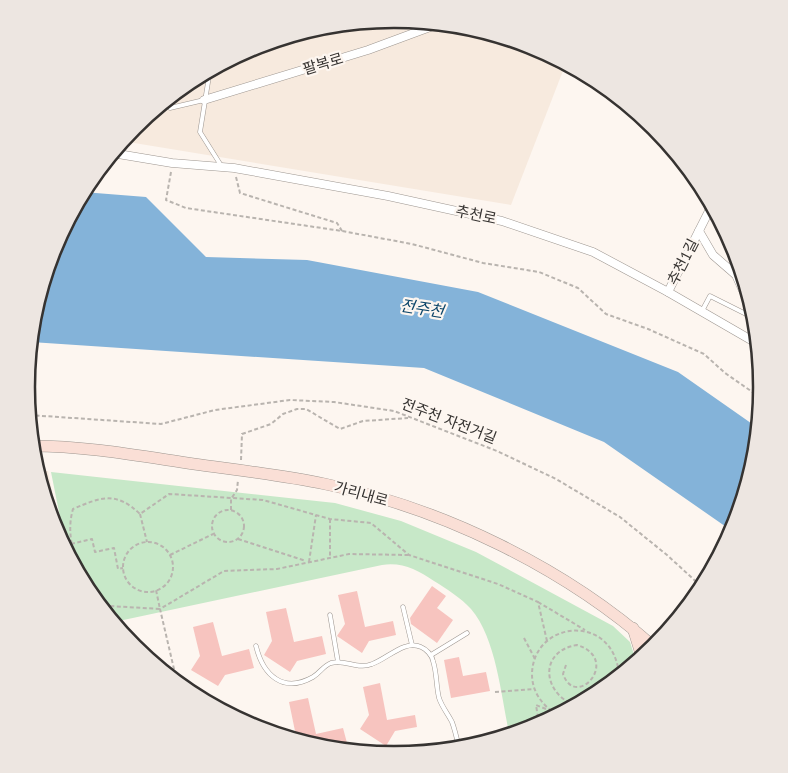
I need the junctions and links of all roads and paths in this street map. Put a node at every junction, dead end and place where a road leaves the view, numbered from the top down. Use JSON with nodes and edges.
{"nodes":[{"id":1,"x":425,"y":29,"type":"edge"},
{"id":2,"x":208,"y":80,"type":"edge"},
{"id":3,"x":204,"y":100,"type":"junction"},
{"id":4,"x":170,"y":108,"type":"dead end"},
{"id":5,"x":120,"y":154,"type":"edge"},
{"id":6,"x":172,"y":162,"type":"junction"},
{"id":7,"x":234,"y":168,"type":"junction"},
{"id":8,"x":708,"y":213,"type":"edge"},
{"id":9,"x":342,"y":230,"type":"junction"},
{"id":10,"x":699,"y":231,"type":"junction"},
{"id":11,"x":735,"y":274,"type":"edge"},
{"id":12,"x":668,"y":292,"type":"junction"},
{"id":13,"x":702,"y":310,"type":"junction"},
{"id":14,"x":745,"y":313,"type":"edge"},
{"id":15,"x":750,"y":339,"type":"edge"},
{"id":16,"x":753,"y":392,"type":"edge"},
{"id":17,"x":36,"y":416,"type":"edge"},
{"id":18,"x":408,"y":418,"type":"junction"},
{"id":19,"x":40,"y":446,"type":"edge"},
{"id":20,"x":241,"y":455,"type":"dead end"},
{"id":21,"x":237,"y":490,"type":"dead end"},
{"id":22,"x":230,"y":499,"type":"junction"},
{"id":23,"x":232,"y":510,"type":"junction"},
{"id":24,"x":140,"y":514,"type":"junction"},
{"id":25,"x":316,"y":515,"type":"junction"},
{"id":26,"x":330,"y":519,"type":"junction"},
{"id":27,"x":213,"y":534,"type":"junction"},
{"id":28,"x":238,"y":539,"type":"junction"},
{"id":29,"x":71,"y":542,"type":"edge"},
{"id":30,"x":147,"y":542,"type":"junction"},
{"id":31,"x":71,"y":544,"type":"edge"},
{"id":32,"x":170,"y":555,"type":"junction"},
{"id":33,"x":409,"y":555,"type":"junction"},
{"id":34,"x":330,"y":557,"type":"junction"},
{"id":35,"x":309,"y":562,"type":"junction"},
{"id":36,"x":124,"y":568,"type":"junction"},
{"id":37,"x":695,"y":581,"type":"edge"},
{"id":38,"x":156,"y":590,"type":"junction"},
{"id":39,"x":538,"y":602,"type":"junction"},
{"id":40,"x":110,"y":606,"type":"edge"},
{"id":41,"x":403,"y":607,"type":"dead end"},
{"id":42,"x":160,"y":609,"type":"junction"},
{"id":43,"x":330,"y":615,"type":"dead end"},
{"id":44,"x":633,"y":628,"type":"junction"},
{"id":45,"x":588,"y":632,"type":"junction"},
{"id":46,"x":467,"y":634,"type":"dead end"},
{"id":47,"x":524,"y":638,"type":"dead end"},
{"id":48,"x":547,"y":641,"type":"junction"},
{"id":49,"x":647,"y":641,"type":"edge"},
{"id":50,"x":412,"y":645,"type":"junction"},
{"id":51,"x":256,"y":646,"type":"dead end"},
{"id":52,"x":639,"y":648,"type":"edge"},
{"id":53,"x":431,"y":655,"type":"junction"},
{"id":54,"x":535,"y":659,"type":"junction"},
{"id":55,"x":338,"y":662,"type":"junction"},
{"id":56,"x":566,"y":665,"type":"dead end"},
{"id":57,"x":618,"y":667,"type":"edge"},
{"id":58,"x":174,"y":670,"type":"edge"},
{"id":59,"x":535,"y":689,"type":"junction"},
{"id":60,"x":495,"y":692,"type":"dead end"},
{"id":61,"x":564,"y":702,"type":"edge"},
{"id":62,"x":549,"y":710,"type":"edge"},
{"id":63,"x":550,"y":710,"type":"edge"},
{"id":64,"x":538,"y":715,"type":"edge"},
{"id":65,"x":457,"y":740,"type":"edge"}],
"edges":[{"from":1,"to":3,"type":"street","name":"팔복로"},
{"from":2,"to":3,"type":"lane","name":"추천로"},
{"from":3,"to":4,"type":"lane"},
{"from":3,"to":7,"type":"lane","name":"추천로"},
{"from":5,"to":6,"type":"street","name":"추천로"},
{"from":6,"to":7,"type":"street","name":"추천로"},
{"from":6,"to":9,"type":"path"},
{"from":7,"to":9,"type":"path"},
{"from":7,"to":12,"type":"street","name":"추천로"},
{"from":8,"to":10,"type":"street","name":"추천1길"},
{"from":9,"to":16,"type":"path"},
{"from":10,"to":11,"type":"street"},
{"from":10,"to":12,"type":"street","name":"추천1길"},
{"from":12,"to":13,"type":"street","name":"추천로"},
{"from":13,"to":14,"type":"lane"},
{"from":13,"to":15,"type":"street","name":"추천로"},
{"from":17,"to":18,"type":"path","name":"전주천 자전거길"},
{"from":18,"to":20,"type":"path"},
{"from":18,"to":37,"type":"path","name":"전주천 자전거길"},
{"from":19,"to":44,"type":"street","name":"가리내로"},
{"from":21,"to":22,"type":"path"},
{"from":22,"to":23,"type":"path"},
{"from":22,"to":24,"type":"path"},
{"from":22,"to":25,"type":"path"},
{"from":23,"to":27,"type":"path"},
{"from":23,"to":28,"type":"path"},
{"from":24,"to":29,"type":"path"},
{"from":24,"to":30,"type":"path"},
{"from":25,"to":26,"type":"path"},
{"from":25,"to":35,"type":"path"},
{"from":26,"to":33,"type":"path"},
{"from":26,"to":34,"type":"path"},
{"from":27,"to":28,"type":"path"},
{"from":27,"to":32,"type":"path"},
{"from":28,"to":35,"type":"path"},
{"from":30,"to":32,"type":"path"},
{"from":30,"to":36,"type":"path"},
{"from":31,"to":36,"type":"path"},
{"from":32,"to":38,"type":"path"},
{"from":33,"to":34,"type":"path"},
{"from":33,"to":39,"type":"path"},
{"from":34,"to":35,"type":"path"},
{"from":35,"to":42,"type":"path"},
{"from":36,"to":38,"type":"path"},
{"from":38,"to":42,"type":"path"},
{"from":39,"to":45,"type":"path"},
{"from":39,"to":48,"type":"path"},
{"from":40,"to":42,"type":"path"},
{"from":41,"to":50,"type":"lane"},
{"from":42,"to":58,"type":"path"},
{"from":43,"to":55,"type":"lane"},
{"from":44,"to":49,"type":"street","name":"가리내로"},
{"from":44,"to":52,"type":"street"},
{"from":45,"to":48,"type":"path"},
{"from":45,"to":57,"type":"path"},
{"from":46,"to":53,"type":"lane"},
{"from":47,"to":54,"type":"path"},
{"from":48,"to":54,"type":"path"},
{"from":50,"to":53,"type":"lane"},
{"from":50,"to":55,"type":"lane"},
{"from":51,"to":55,"type":"lane"},
{"from":53,"to":65,"type":"lane"},
{"from":54,"to":59,"type":"path"},
{"from":56,"to":61,"type":"path"},
{"from":59,"to":60,"type":"path"},
{"from":59,"to":63,"type":"path"},
{"from":62,"to":64,"type":"path"}]}
